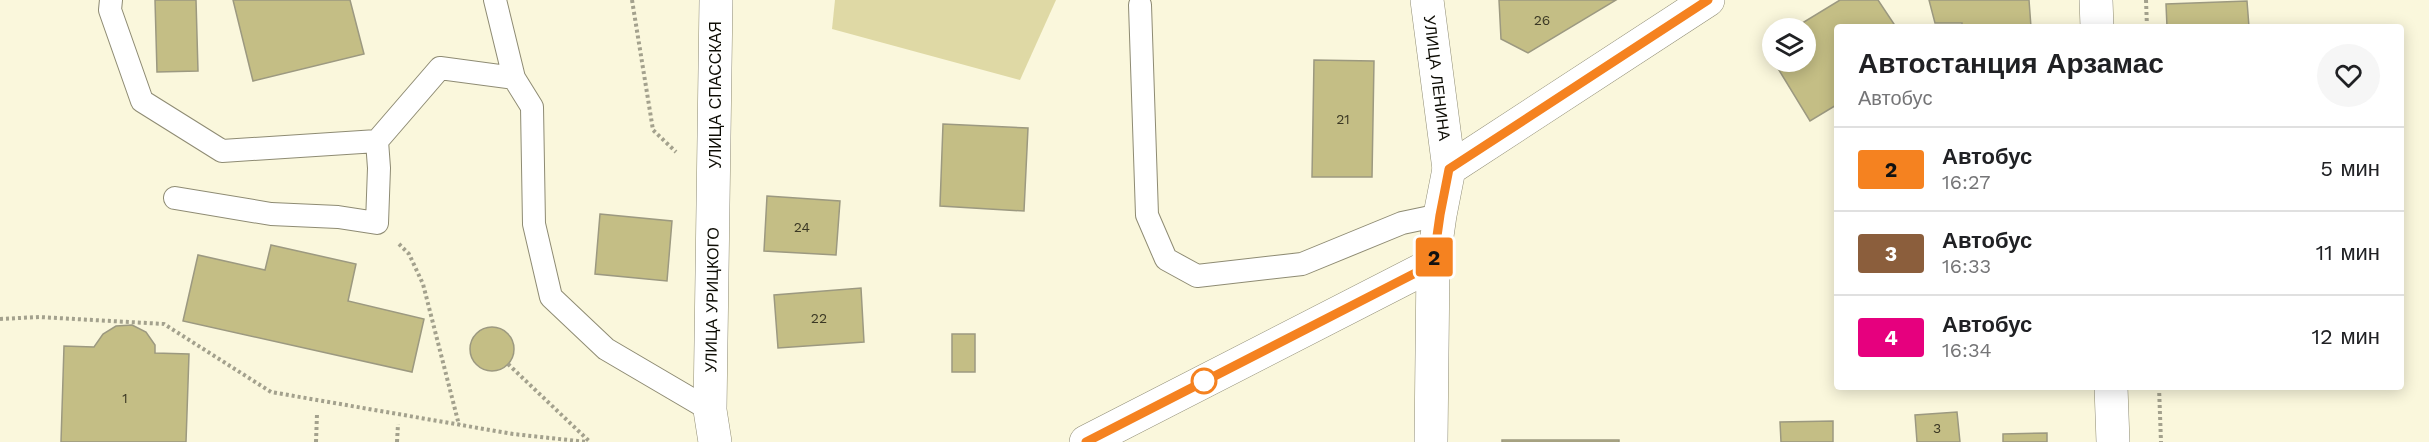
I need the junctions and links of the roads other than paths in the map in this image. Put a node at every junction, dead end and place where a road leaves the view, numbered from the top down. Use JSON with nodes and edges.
{"nodes":[{"id":1,"x":111,"y":0,"type":"edge"},
{"id":2,"x":495,"y":0,"type":"edge"},
{"id":3,"x":716,"y":0,"type":"edge"},
{"id":4,"x":1427,"y":0,"type":"edge"},
{"id":5,"x":1708,"y":0,"type":"edge"},
{"id":6,"x":2096,"y":0,"type":"edge"},
{"id":7,"x":1140,"y":5,"type":"dead end"},
{"id":8,"x":2097,"y":24,"type":"edge"},
{"id":9,"x":514,"y":78,"type":"junction"},
{"id":10,"x":377,"y":141,"type":"junction"},
{"id":11,"x":1449,"y":169,"type":"junction"},
{"id":12,"x":715,"y":190,"type":"joint"},
{"id":13,"x":175,"y":198,"type":"dead end"},
{"id":14,"x":1440,"y":215,"type":"junction"},
{"id":15,"x":1433,"y":264,"type":"junction"},
{"id":16,"x":2111,"y":390,"type":"edge"},
{"id":17,"x":710,"y":410,"type":"junction"},
{"id":18,"x":715,"y":442,"type":"edge"},
{"id":19,"x":1086,"y":442,"type":"edge"},
{"id":20,"x":1431,"y":442,"type":"edge"},
{"id":21,"x":2114,"y":442,"type":"edge"}],
"edges":[{"from":1,"to":10,"type":"lane"},
{"from":2,"to":9,"type":"lane"},
{"from":3,"to":12,"type":"main road","name":"УЛИЦА СПАССКАЯ"},
{"from":4,"to":11,"type":"main road","name":"УЛИЦА ЛЕНИНА"},
{"from":5,"to":11,"type":"main road"},
{"from":6,"to":8,"type":"main road"},
{"from":7,"to":14,"type":"lane"},
{"from":9,"to":10,"type":"lane"},
{"from":9,"to":17,"type":"lane"},
{"from":10,"to":13,"type":"lane"},
{"from":11,"to":14,"type":"main road","name":"УЛИЦА ЛЕНИНА"},
{"from":12,"to":17,"type":"main road","name":"УЛИЦА УРИЦКОГО"},
{"from":14,"to":15,"type":"main road","name":"УЛИЦА ЛЕНИНА"},
{"from":15,"to":19,"type":"main road"},
{"from":15,"to":20,"type":"main road","name":"УЛИЦА ЛЕНИНА"},
{"from":16,"to":21,"type":"main road"},
{"from":17,"to":18,"type":"main road"}]}
